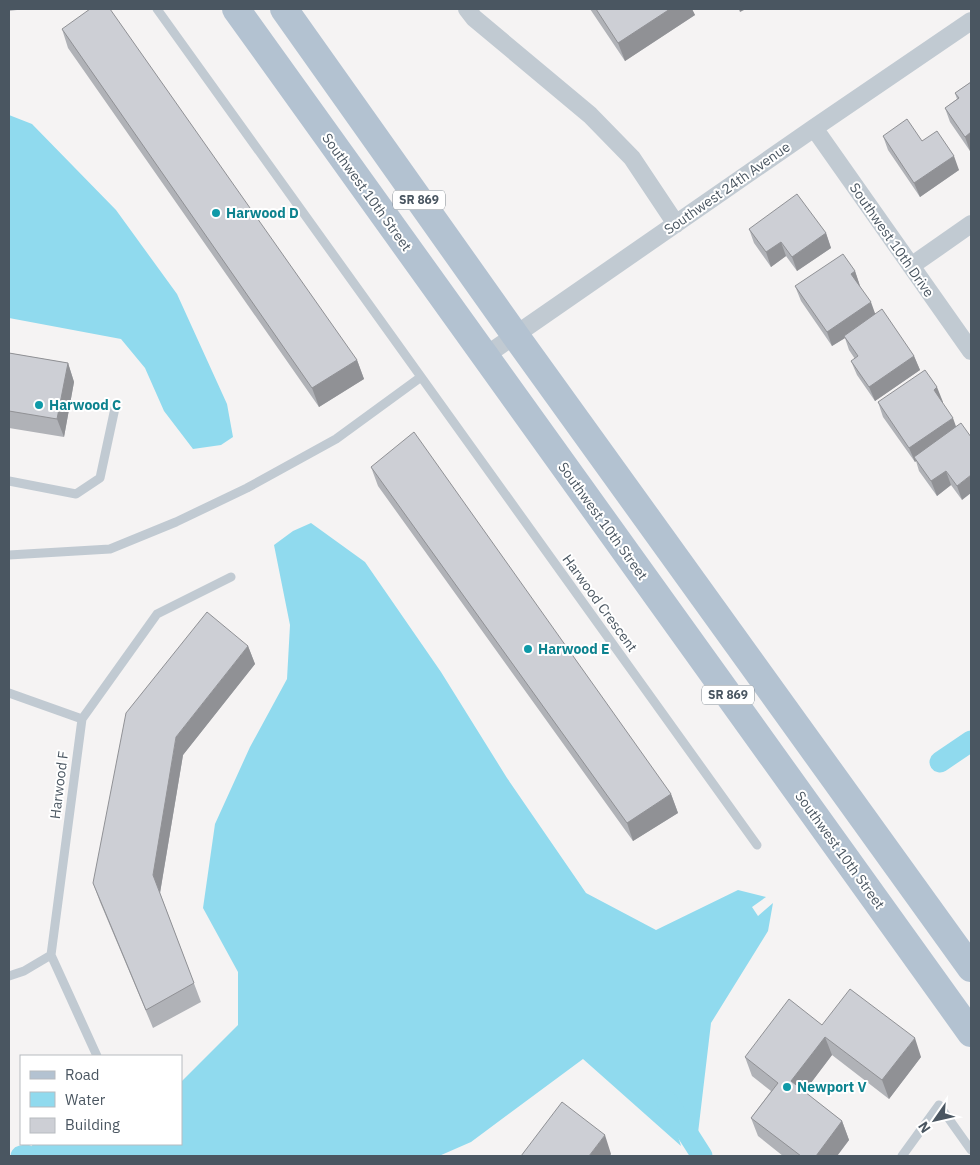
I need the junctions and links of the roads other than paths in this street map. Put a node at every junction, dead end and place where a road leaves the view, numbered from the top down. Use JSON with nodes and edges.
{"nodes":[{"id":1,"x":158,"y":9,"type":"edge"},
{"id":2,"x":236,"y":9,"type":"edge"},
{"id":3,"x":284,"y":9,"type":"edge"},
{"id":4,"x":467,"y":9,"type":"edge"},
{"id":5,"x":971,"y":21,"type":"edge"},
{"id":6,"x":814,"y":128,"type":"junction"},
{"id":7,"x":676,"y":224,"type":"junction"},
{"id":8,"x":971,"y":224,"type":"edge"},
{"id":9,"x":911,"y":266,"type":"junction"},
{"id":10,"x":515,"y":335,"type":"junction"},
{"id":11,"x":971,"y":351,"type":"edge"},
{"id":12,"x":485,"y":356,"type":"junction"},
{"id":13,"x":421,"y":377,"type":"junction"},
{"id":14,"x":115,"y":408,"type":"dead end"},
{"id":15,"x":9,"y":481,"type":"edge"},
{"id":16,"x":9,"y":555,"type":"edge"},
{"id":17,"x":231,"y":576,"type":"dead end"},
{"id":18,"x":9,"y":693,"type":"edge"},
{"id":19,"x":82,"y":719,"type":"junction"},
{"id":20,"x":757,"y":845,"type":"dead end"},
{"id":21,"x":51,"y":954,"type":"junction"},
{"id":22,"x":971,"y":968,"type":"edge"},
{"id":23,"x":9,"y":976,"type":"edge"},
{"id":24,"x":971,"y":1033,"type":"edge"},
{"id":25,"x":96,"y":1055,"type":"edge"},
{"id":26,"x":971,"y":1150,"type":"edge"},
{"id":27,"x":902,"y":1156,"type":"edge"}],
"edges":[{"from":1,"to":13,"type":"lane"},
{"from":2,"to":12,"type":"main road","name":"Southwest 10th Street","number":"SR 869"},
{"from":3,"to":10,"type":"main road","number":"SR 869"},
{"from":4,"to":7,"type":"street"},
{"from":5,"to":6,"type":"street","name":"Southwest 24th Avenue"},
{"from":6,"to":7,"type":"street","name":"Southwest 24th Avenue"},
{"from":6,"to":9,"type":"street","name":"Southwest 10th Drive"},
{"from":7,"to":10,"type":"street","name":"Southwest 24th Avenue"},
{"from":8,"to":9,"type":"street"},
{"from":9,"to":11,"type":"street","name":"Southwest 10th Drive"},
{"from":10,"to":12,"type":"street","name":"Southwest 24th Avenue"},
{"from":10,"to":22,"type":"main road","number":"SR 869"},
{"from":12,"to":24,"type":"main road","name":"Southwest 10th Street","number":"SR 869"},
{"from":13,"to":16,"type":"lane"},
{"from":13,"to":20,"type":"lane","name":"Harwood Crescent"},
{"from":14,"to":15,"type":"lane"},
{"from":17,"to":19,"type":"lane","name":"Harwood F"},
{"from":18,"to":19,"type":"lane"},
{"from":19,"to":21,"type":"lane","name":"Harwood F"},
{"from":21,"to":23,"type":"lane"},
{"from":21,"to":25,"type":"lane"},
{"from":26,"to":27,"type":"lane"}]}
